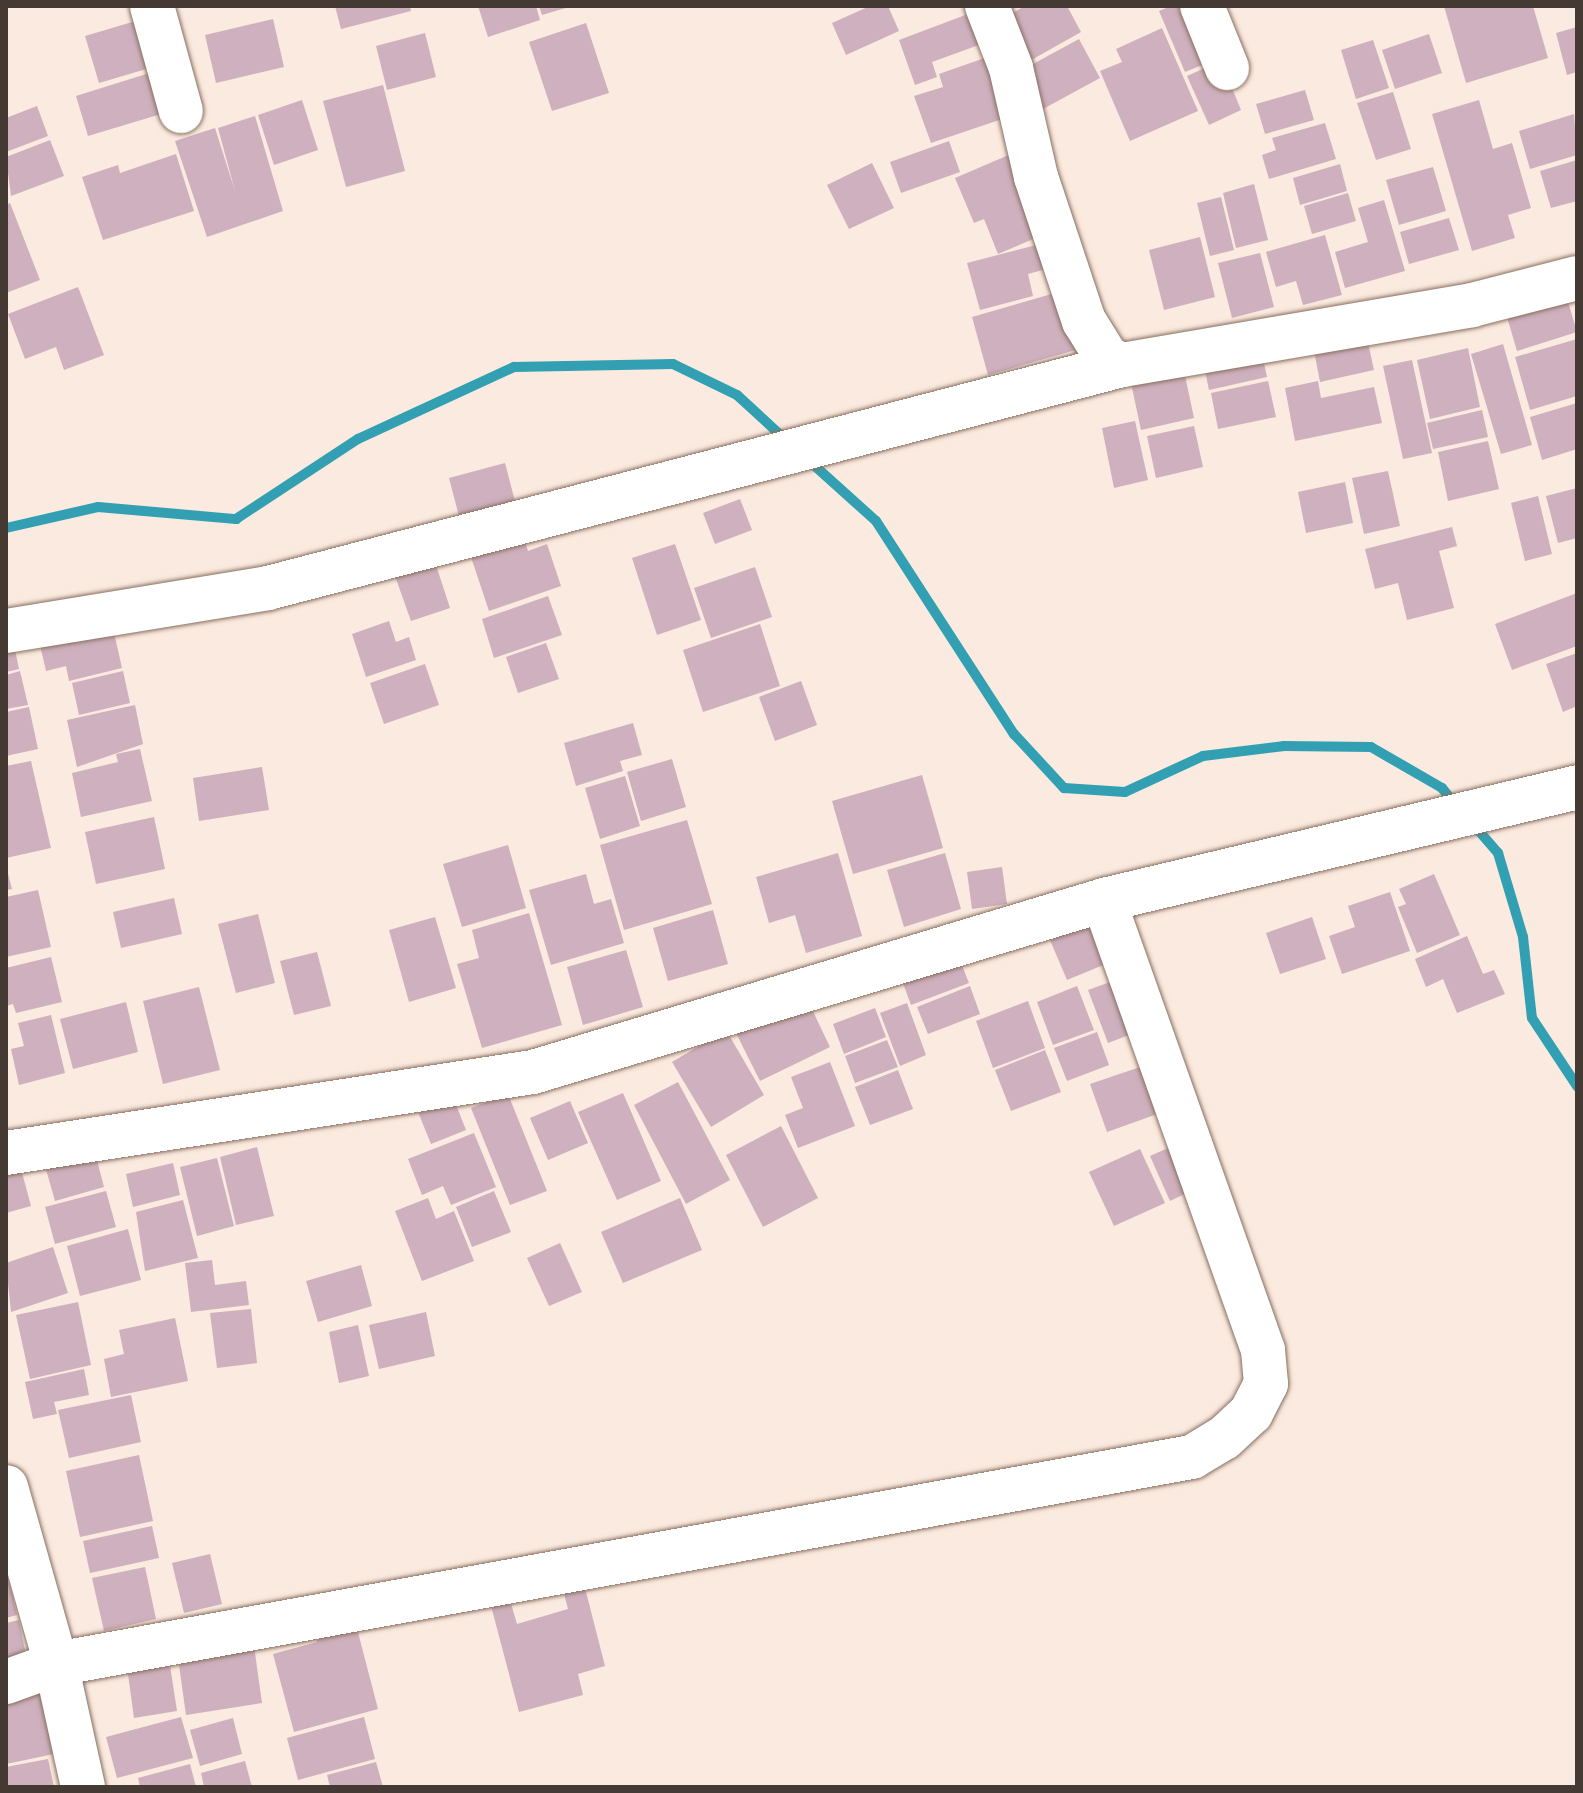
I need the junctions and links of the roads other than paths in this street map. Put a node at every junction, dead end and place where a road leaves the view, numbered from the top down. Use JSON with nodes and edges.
{"nodes":[{"id":1,"x":152,"y":6,"type":"edge"},
{"id":2,"x":987,"y":6,"type":"edge"},
{"id":3,"x":1202,"y":6,"type":"edge"},
{"id":4,"x":1227,"y":68,"type":"dead end"},
{"id":5,"x":181,"y":111,"type":"dead end"},
{"id":6,"x":1577,"y":278,"type":"edge"},
{"id":7,"x":1122,"y":365,"type":"junction"},
{"id":8,"x":6,"y":631,"type":"edge"},
{"id":9,"x":1577,"y":787,"type":"edge"},
{"id":10,"x":1104,"y":900,"type":"junction"},
{"id":11,"x":6,"y":1153,"type":"edge"},
{"id":12,"x":6,"y":1487,"type":"edge"},
{"id":13,"x":56,"y":1664,"type":"junction"},
{"id":14,"x":6,"y":1682,"type":"edge"},
{"id":15,"x":83,"y":1787,"type":"edge"}],
"edges":[{"from":1,"to":5,"type":"street"},
{"from":2,"to":7,"type":"street"},
{"from":3,"to":4,"type":"street"},
{"from":6,"to":7,"type":"street"},
{"from":7,"to":8,"type":"street"},
{"from":9,"to":10,"type":"street"},
{"from":10,"to":11,"type":"street"},
{"from":10,"to":13,"type":"street"},
{"from":12,"to":13,"type":"street"},
{"from":13,"to":14,"type":"street"},
{"from":13,"to":15,"type":"street"}]}
